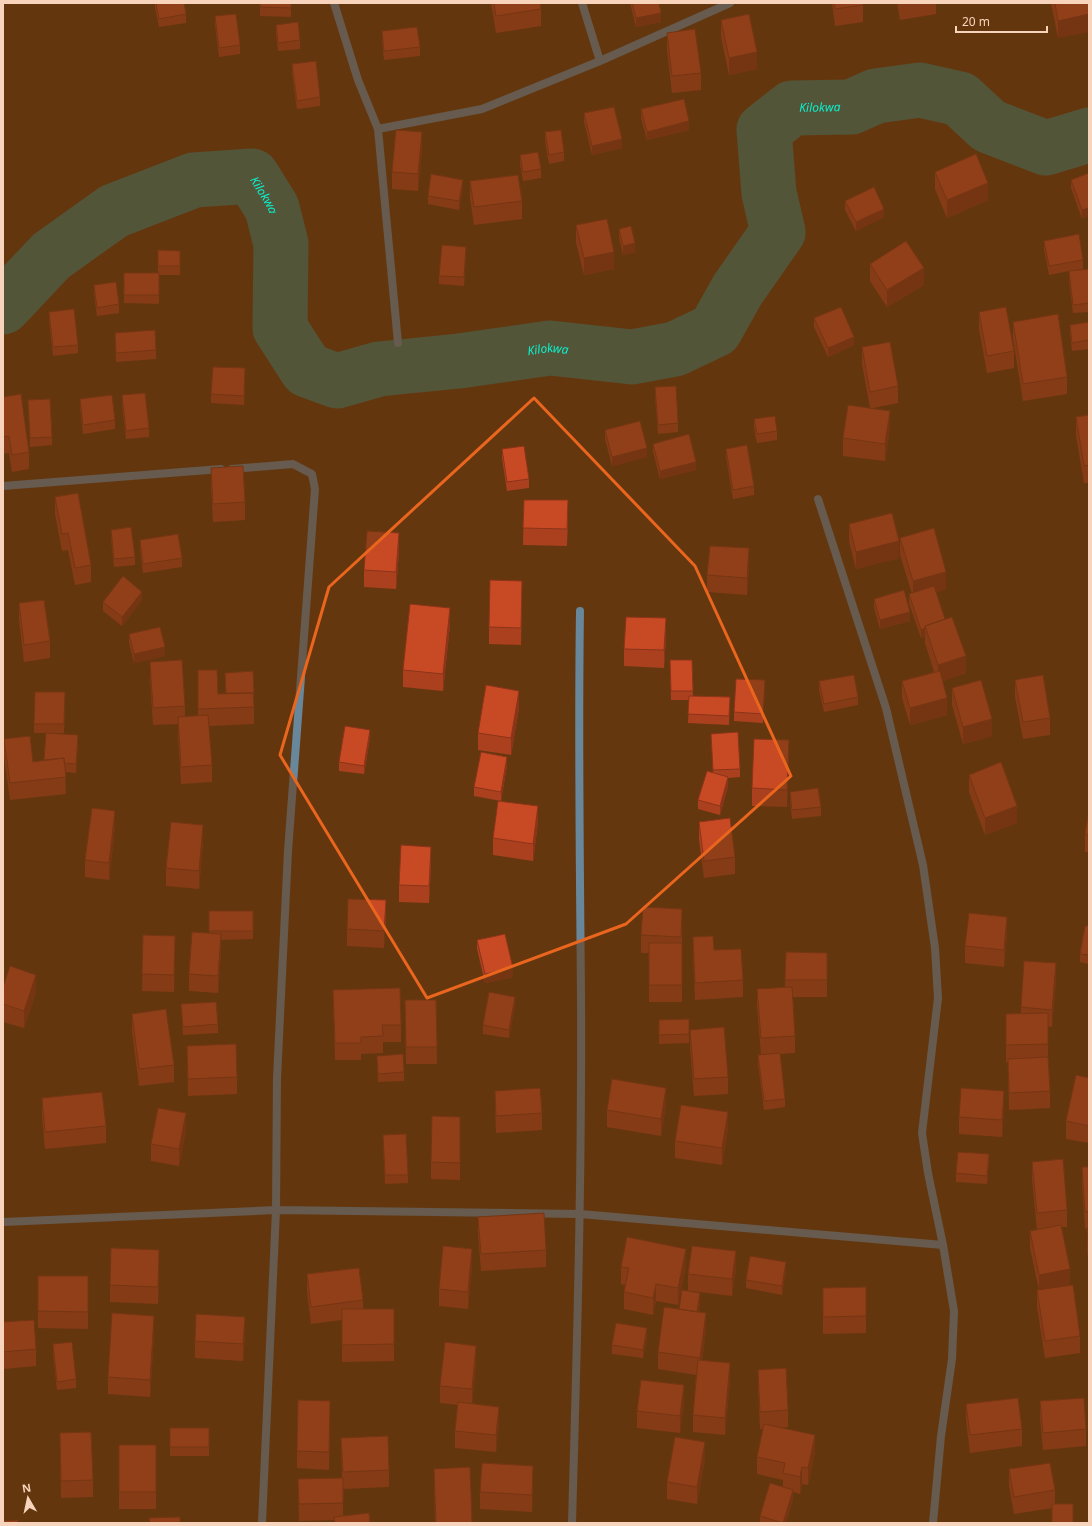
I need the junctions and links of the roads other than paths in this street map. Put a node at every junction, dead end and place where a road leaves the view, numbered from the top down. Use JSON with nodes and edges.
{"nodes":[{"id":1,"x":334,"y":3,"type":"edge"},
{"id":2,"x":582,"y":3,"type":"edge"},
{"id":3,"x":730,"y":3,"type":"edge"},
{"id":4,"x":600,"y":61,"type":"junction"},
{"id":5,"x":378,"y":129,"type":"junction"},
{"id":6,"x":398,"y":343,"type":"dead end"},
{"id":7,"x":3,"y":486,"type":"edge"},
{"id":8,"x":818,"y":500,"type":"dead end"},
{"id":9,"x":580,"y":611,"type":"dead end"},
{"id":10,"x":276,"y":1210,"type":"junction"},
{"id":11,"x":580,"y":1214,"type":"junction"},
{"id":12,"x":3,"y":1222,"type":"edge"},
{"id":13,"x":943,"y":1245,"type":"junction"},
{"id":14,"x":262,"y":1523,"type":"edge"},
{"id":15,"x":572,"y":1523,"type":"edge"},
{"id":16,"x":933,"y":1523,"type":"edge"}],
"edges":[{"from":1,"to":5,"type":"street"},
{"from":2,"to":4,"type":"street"},
{"from":3,"to":4,"type":"street"},
{"from":4,"to":5,"type":"street"},
{"from":5,"to":6,"type":"street"},
{"from":7,"to":10,"type":"street"},
{"from":8,"to":13,"type":"street"},
{"from":9,"to":11,"type":"street"},
{"from":10,"to":11,"type":"street"},
{"from":10,"to":12,"type":"street"},
{"from":10,"to":14,"type":"street"},
{"from":11,"to":13,"type":"street"},
{"from":11,"to":15,"type":"street"},
{"from":13,"to":16,"type":"street"}]}
